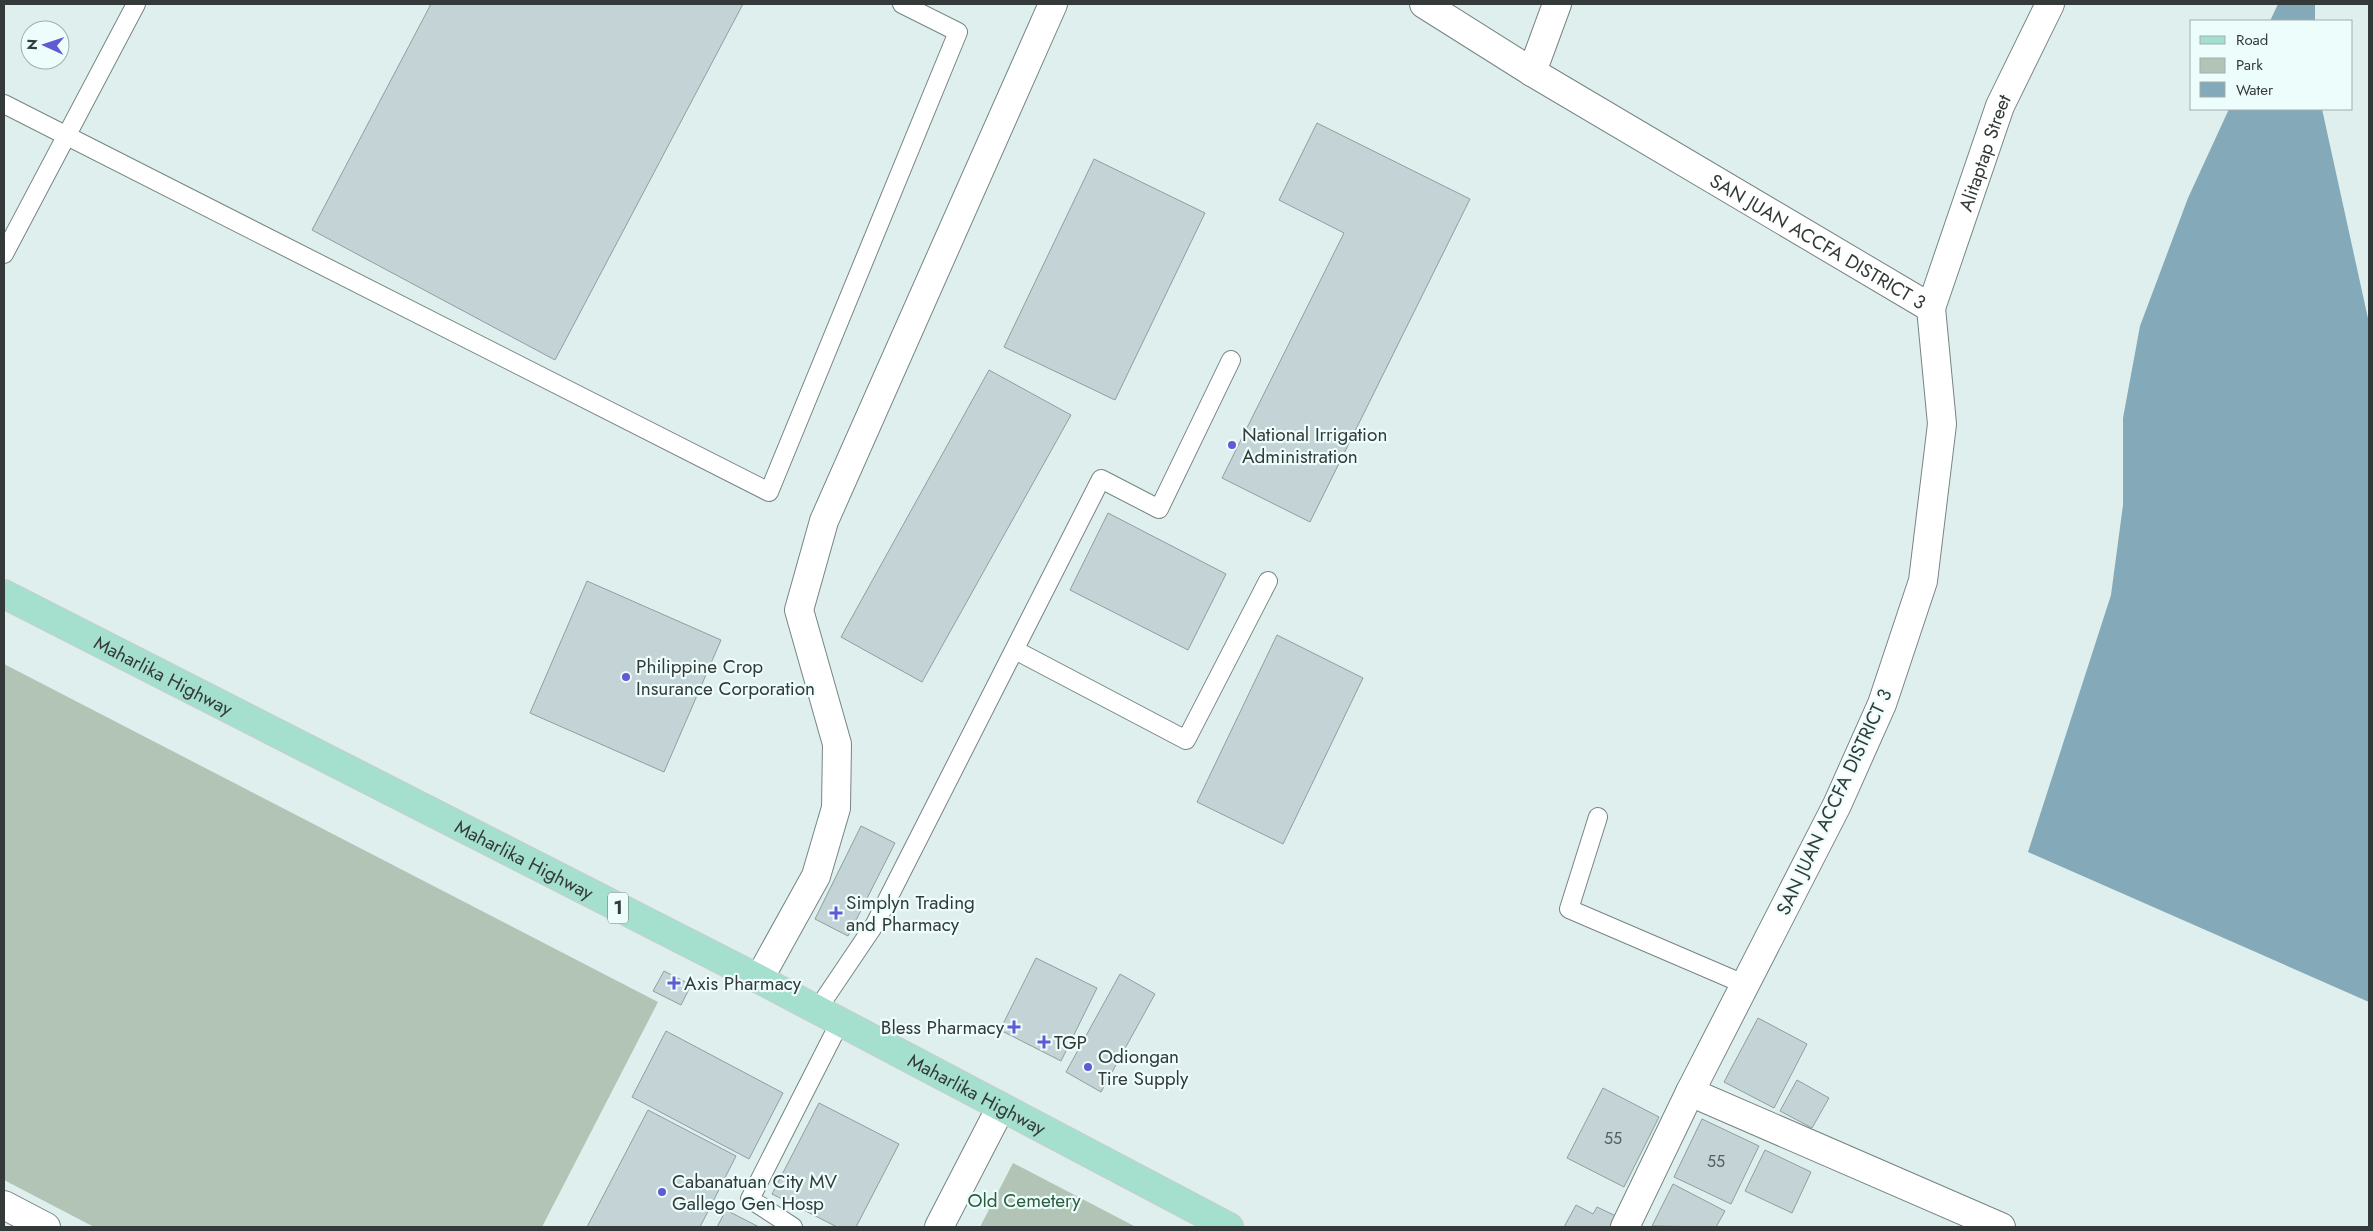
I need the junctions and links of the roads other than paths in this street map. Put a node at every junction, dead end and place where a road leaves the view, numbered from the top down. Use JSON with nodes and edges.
{"nodes":[{"id":1,"x":136,"y":4,"type":"edge"},
{"id":2,"x":902,"y":4,"type":"edge"},
{"id":3,"x":1053,"y":4,"type":"edge"},
{"id":4,"x":1424,"y":4,"type":"edge"},
{"id":5,"x":1557,"y":4,"type":"edge"},
{"id":6,"x":2050,"y":4,"type":"edge"},
{"id":7,"x":1532,"y":72,"type":"junction"},
{"id":8,"x":4,"y":104,"type":"edge"},
{"id":9,"x":67,"y":136,"type":"junction"},
{"id":10,"x":4,"y":254,"type":"edge"},
{"id":11,"x":1931,"y":308,"type":"junction"},
{"id":12,"x":1231,"y":360,"type":"dead end"},
{"id":13,"x":1268,"y":581,"type":"dead end"},
{"id":14,"x":4,"y":594,"type":"edge"},
{"id":15,"x":1015,"y":650,"type":"junction"},
{"id":16,"x":1598,"y":817,"type":"dead end"},
{"id":17,"x":759,"y":979,"type":"junction"},
{"id":18,"x":1746,"y":985,"type":"junction"},
{"id":19,"x":828,"y":1016,"type":"junction"},
{"id":20,"x":1690,"y":1092,"type":"junction"},
{"id":21,"x":1001,"y":1107,"type":"junction"},
{"id":22,"x":4,"y":1205,"type":"edge"},
{"id":23,"x":1199,"y":1220,"type":"edge"},
{"id":24,"x":46,"y":1227,"type":"edge"},
{"id":25,"x":793,"y":1227,"type":"edge"},
{"id":26,"x":939,"y":1227,"type":"edge"},
{"id":27,"x":1229,"y":1227,"type":"edge"},
{"id":28,"x":1625,"y":1227,"type":"edge"},
{"id":29,"x":2001,"y":1227,"type":"edge"}],
"edges":[{"from":1,"to":9,"type":"lane"},
{"from":2,"to":9,"type":"lane"},
{"from":3,"to":17,"type":"street"},
{"from":4,"to":7,"type":"street","name":"SAN JUAN ACCFA DISTRICT 3"},
{"from":5,"to":7,"type":"street"},
{"from":6,"to":11,"type":"street","name":"Alitaptap Street"},
{"from":7,"to":11,"type":"street","name":"SAN JUAN ACCFA DISTRICT 3"},
{"from":8,"to":9,"type":"lane"},
{"from":9,"to":10,"type":"lane"},
{"from":11,"to":18,"type":"street","name":"SAN JUAN ACCFA DISTRICT 3"},
{"from":12,"to":15,"type":"lane"},
{"from":13,"to":15,"type":"lane"},
{"from":14,"to":17,"type":"main road","name":"Maharlika Highway","number":"1"},
{"from":15,"to":19,"type":"lane"},
{"from":16,"to":18,"type":"lane"},
{"from":17,"to":19,"type":"main road","name":"Maharlika Highway","number":"1"},
{"from":18,"to":20,"type":"street","name":"SAN JUAN ACCFA DISTRICT 3"},
{"from":19,"to":21,"type":"main road","name":"Maharlika Highway","number":"1"},
{"from":19,"to":25,"type":"lane"},
{"from":20,"to":28,"type":"street","name":"SAN JUAN ACCFA DISTRICT 3"},
{"from":20,"to":29,"type":"street"},
{"from":21,"to":23,"type":"main road","name":"Maharlika Highway","number":"1"},
{"from":21,"to":26,"type":"street"},
{"from":22,"to":24,"type":"street"},
{"from":23,"to":27,"type":"main road","name":"Maharlika Highway","number":"1"}]}
